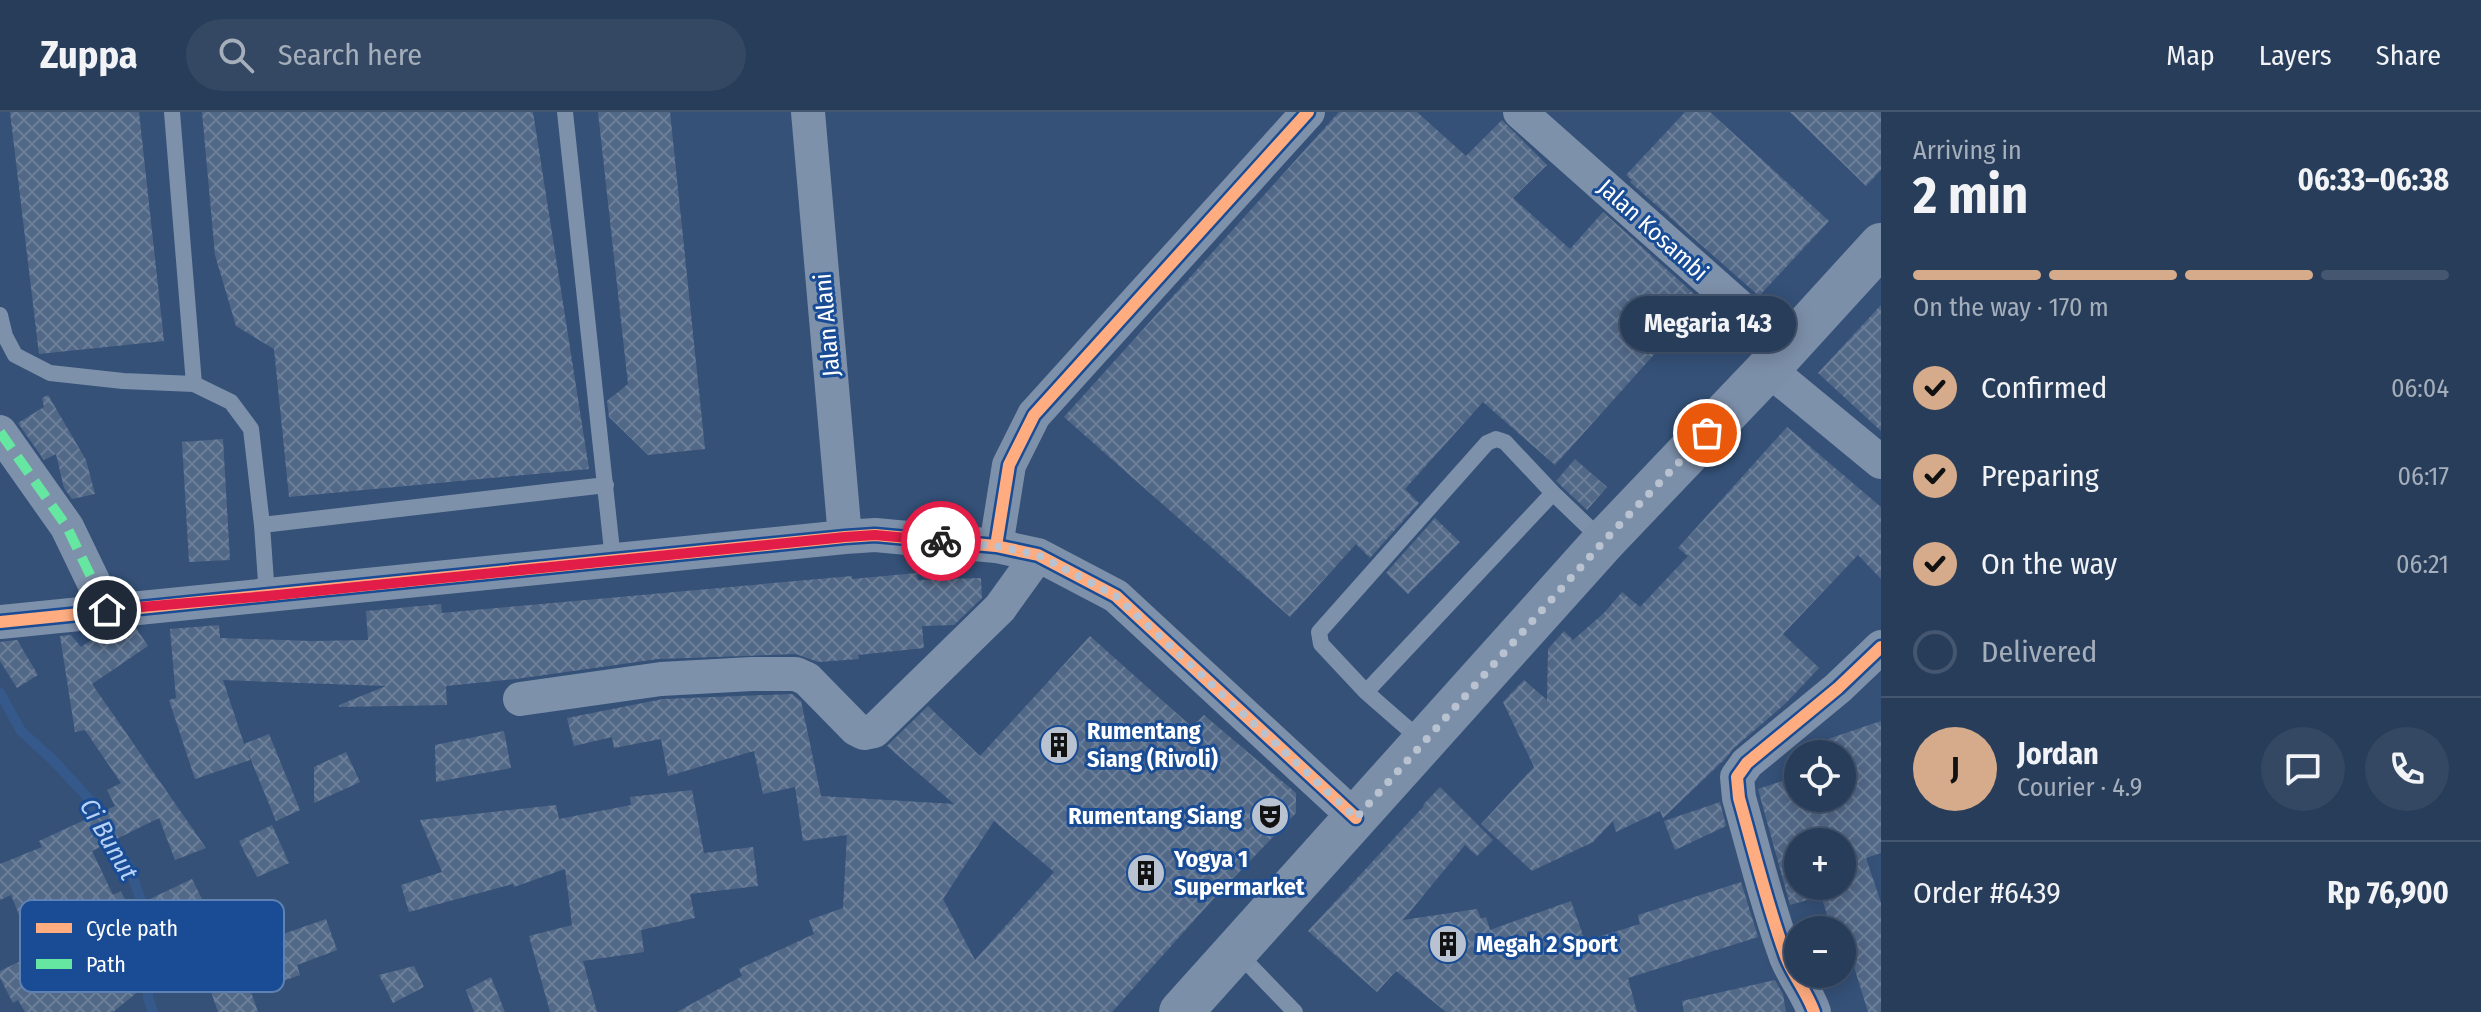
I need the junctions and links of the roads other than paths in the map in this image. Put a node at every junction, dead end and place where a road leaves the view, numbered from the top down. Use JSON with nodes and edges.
{"nodes":[{"id":1,"x":172,"y":112,"type":"edge"},
{"id":2,"x":565,"y":112,"type":"edge"},
{"id":3,"x":808,"y":112,"type":"edge"},
{"id":4,"x":1308,"y":112,"type":"edge"},
{"id":5,"x":1520,"y":112,"type":"edge"},
{"id":6,"x":1881,"y":245,"type":"edge"},
{"id":7,"x":0,"y":315,"type":"edge"},
{"id":8,"x":1778,"y":359,"type":"junction"},
{"id":9,"x":194,"y":384,"type":"junction"},
{"id":10,"x":0,"y":432,"type":"edge"},
{"id":11,"x":1881,"y":462,"type":"edge"},
{"id":12,"x":606,"y":485,"type":"junction"},
{"id":13,"x":1553,"y":493,"type":"junction"},
{"id":14,"x":262,"y":525,"type":"junction"},
{"id":15,"x":845,"y":537,"type":"junction"},
{"id":16,"x":1604,"y":541,"type":"junction"},
{"id":17,"x":996,"y":546,"type":"junction"},
{"id":18,"x":1038,"y":555,"type":"junction"},
{"id":19,"x":613,"y":560,"type":"junction"},
{"id":20,"x":267,"y":596,"type":"junction"},
{"id":21,"x":107,"y":610,"type":"junction"},
{"id":22,"x":0,"y":622,"type":"edge"},
{"id":23,"x":1881,"y":647,"type":"edge"},
{"id":24,"x":1366,"y":692,"type":"junction"},
{"id":25,"x":520,"y":699,"type":"dead end"},
{"id":26,"x":1423,"y":743,"type":"junction"},
{"id":27,"x":1356,"y":818,"type":"junction"},
{"id":28,"x":1236,"y":951,"type":"junction"},
{"id":29,"x":1181,"y":1012,"type":"edge"},
{"id":30,"x":1295,"y":1012,"type":"edge"},
{"id":31,"x":1814,"y":1012,"type":"edge"}],
"edges":[{"from":1,"to":9,"type":"lane"},
{"from":2,"to":12,"type":"lane"},
{"from":3,"to":15,"type":"street","name":"Jalan Alani"},
{"from":4,"to":17,"type":"street"},
{"from":5,"to":8,"type":"street","name":"Jalan Kosambi"},
{"from":6,"to":8,"type":"main road"},
{"from":7,"to":9,"type":"lane"},
{"from":8,"to":11,"type":"street","name":"Jalan Kosambi"},
{"from":8,"to":16,"type":"main road"},
{"from":9,"to":14,"type":"lane"},
{"from":10,"to":21,"type":"street"},
{"from":12,"to":14,"type":"lane"},
{"from":12,"to":19,"type":"lane"},
{"from":13,"to":16,"type":"lane"},
{"from":13,"to":24,"type":"lane"},
{"from":13,"to":24,"type":"lane"},
{"from":14,"to":20,"type":"lane"},
{"from":15,"to":17,"type":"street"},
{"from":15,"to":19,"type":"street"},
{"from":16,"to":26,"type":"main road"},
{"from":17,"to":18,"type":"street"},
{"from":18,"to":25,"type":"street"},
{"from":18,"to":27,"type":"street"},
{"from":19,"to":20,"type":"street"},
{"from":20,"to":21,"type":"street"},
{"from":21,"to":22,"type":"street"},
{"from":23,"to":31,"type":"street"},
{"from":24,"to":26,"type":"lane"},
{"from":26,"to":27,"type":"main road"},
{"from":27,"to":28,"type":"main road"},
{"from":28,"to":29,"type":"main road"},
{"from":28,"to":30,"type":"lane"}]}
